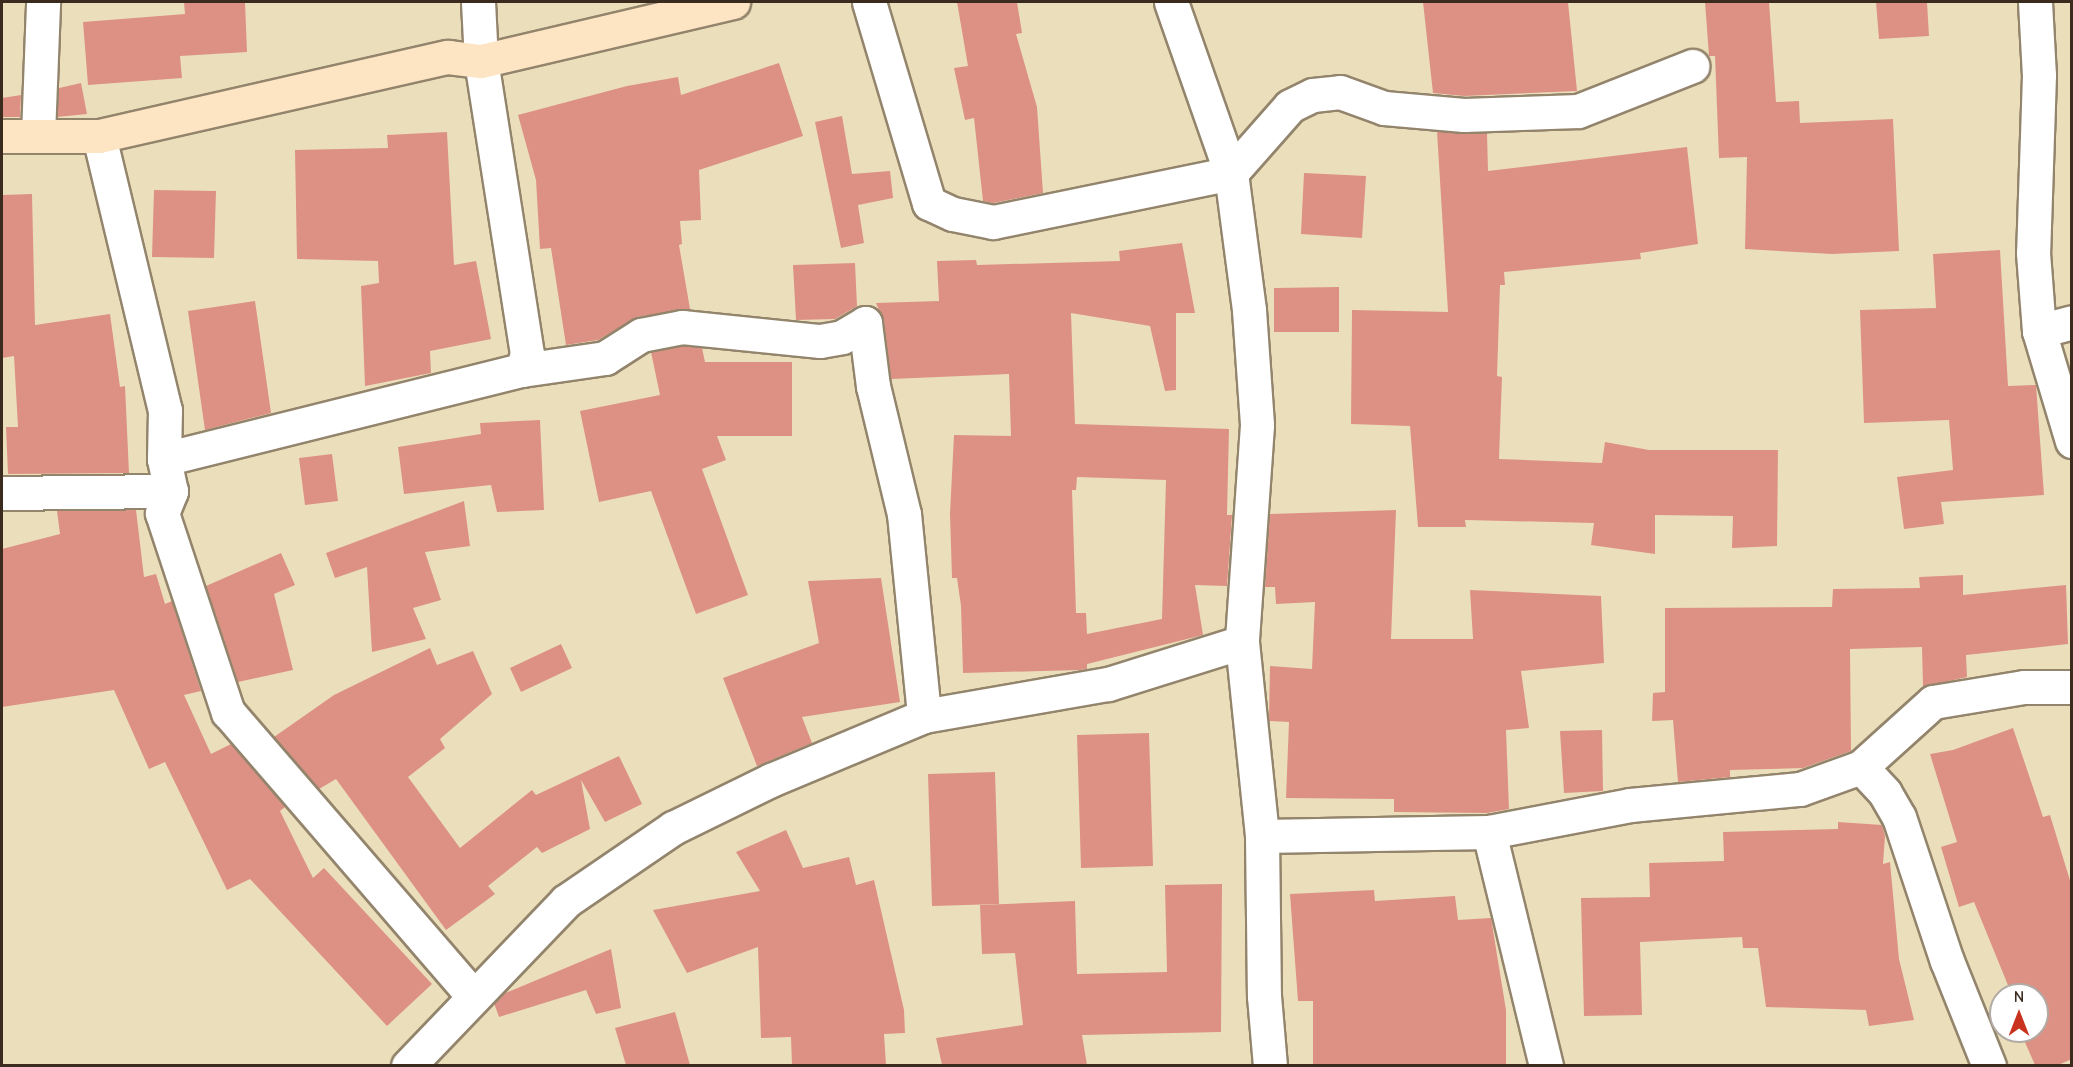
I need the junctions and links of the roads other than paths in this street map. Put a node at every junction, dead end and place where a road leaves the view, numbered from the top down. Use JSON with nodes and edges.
{"nodes":[{"id":1,"x":43,"y":2,"type":"edge"},
{"id":2,"x":478,"y":2,"type":"edge"},
{"id":3,"x":733,"y":2,"type":"edge"},
{"id":4,"x":869,"y":2,"type":"edge"},
{"id":5,"x":1171,"y":2,"type":"edge"},
{"id":6,"x":2035,"y":2,"type":"edge"},
{"id":7,"x":481,"y":61,"type":"junction"},
{"id":8,"x":1692,"y":66,"type":"dead end"},
{"id":9,"x":38,"y":135,"type":"junction"},
{"id":10,"x":2,"y":136,"type":"edge"},
{"id":11,"x":99,"y":136,"type":"junction"},
{"id":12,"x":1230,"y":172,"type":"junction"},
{"id":13,"x":2072,"y":322,"type":"edge"},
{"id":14,"x":2039,"y":331,"type":"junction"},
{"id":15,"x":522,"y":370,"type":"junction"},
{"id":16,"x":2072,"y":441,"type":"edge"},
{"id":17,"x":164,"y":459,"type":"junction"},
{"id":18,"x":171,"y":491,"type":"junction"},
{"id":19,"x":2,"y":493,"type":"edge"},
{"id":20,"x":1242,"y":642,"type":"junction"},
{"id":21,"x":2072,"y":687,"type":"edge"},
{"id":22,"x":924,"y":716,"type":"junction"},
{"id":23,"x":1861,"y":767,"type":"junction"},
{"id":24,"x":1489,"y":832,"type":"junction"},
{"id":25,"x":1262,"y":836,"type":"junction"},
{"id":26,"x":473,"y":996,"type":"junction"},
{"id":27,"x":408,"y":1065,"type":"edge"},
{"id":28,"x":1270,"y":1065,"type":"edge"},
{"id":29,"x":1546,"y":1065,"type":"edge"},
{"id":30,"x":1989,"y":1065,"type":"edge"}],
"edges":[{"from":1,"to":9,"type":"street"},
{"from":2,"to":7,"type":"street"},
{"from":3,"to":7,"type":"street"},
{"from":4,"to":12,"type":"street"},
{"from":5,"to":12,"type":"street"},
{"from":6,"to":14,"type":"street"},
{"from":7,"to":11,"type":"street"},
{"from":7,"to":15,"type":"street"},
{"from":8,"to":12,"type":"street"},
{"from":9,"to":10,"type":"street"},
{"from":9,"to":11,"type":"street"},
{"from":11,"to":17,"type":"street"},
{"from":12,"to":20,"type":"street"},
{"from":13,"to":14,"type":"street"},
{"from":14,"to":16,"type":"street"},
{"from":15,"to":17,"type":"street"},
{"from":15,"to":22,"type":"street"},
{"from":17,"to":18,"type":"street"},
{"from":18,"to":19,"type":"street"},
{"from":18,"to":26,"type":"street"},
{"from":20,"to":22,"type":"street"},
{"from":20,"to":25,"type":"street"},
{"from":21,"to":23,"type":"street"},
{"from":22,"to":26,"type":"street"},
{"from":23,"to":24,"type":"street"},
{"from":23,"to":30,"type":"street"},
{"from":24,"to":25,"type":"street"},
{"from":24,"to":29,"type":"street"},
{"from":25,"to":28,"type":"street"},
{"from":26,"to":27,"type":"street"}]}
